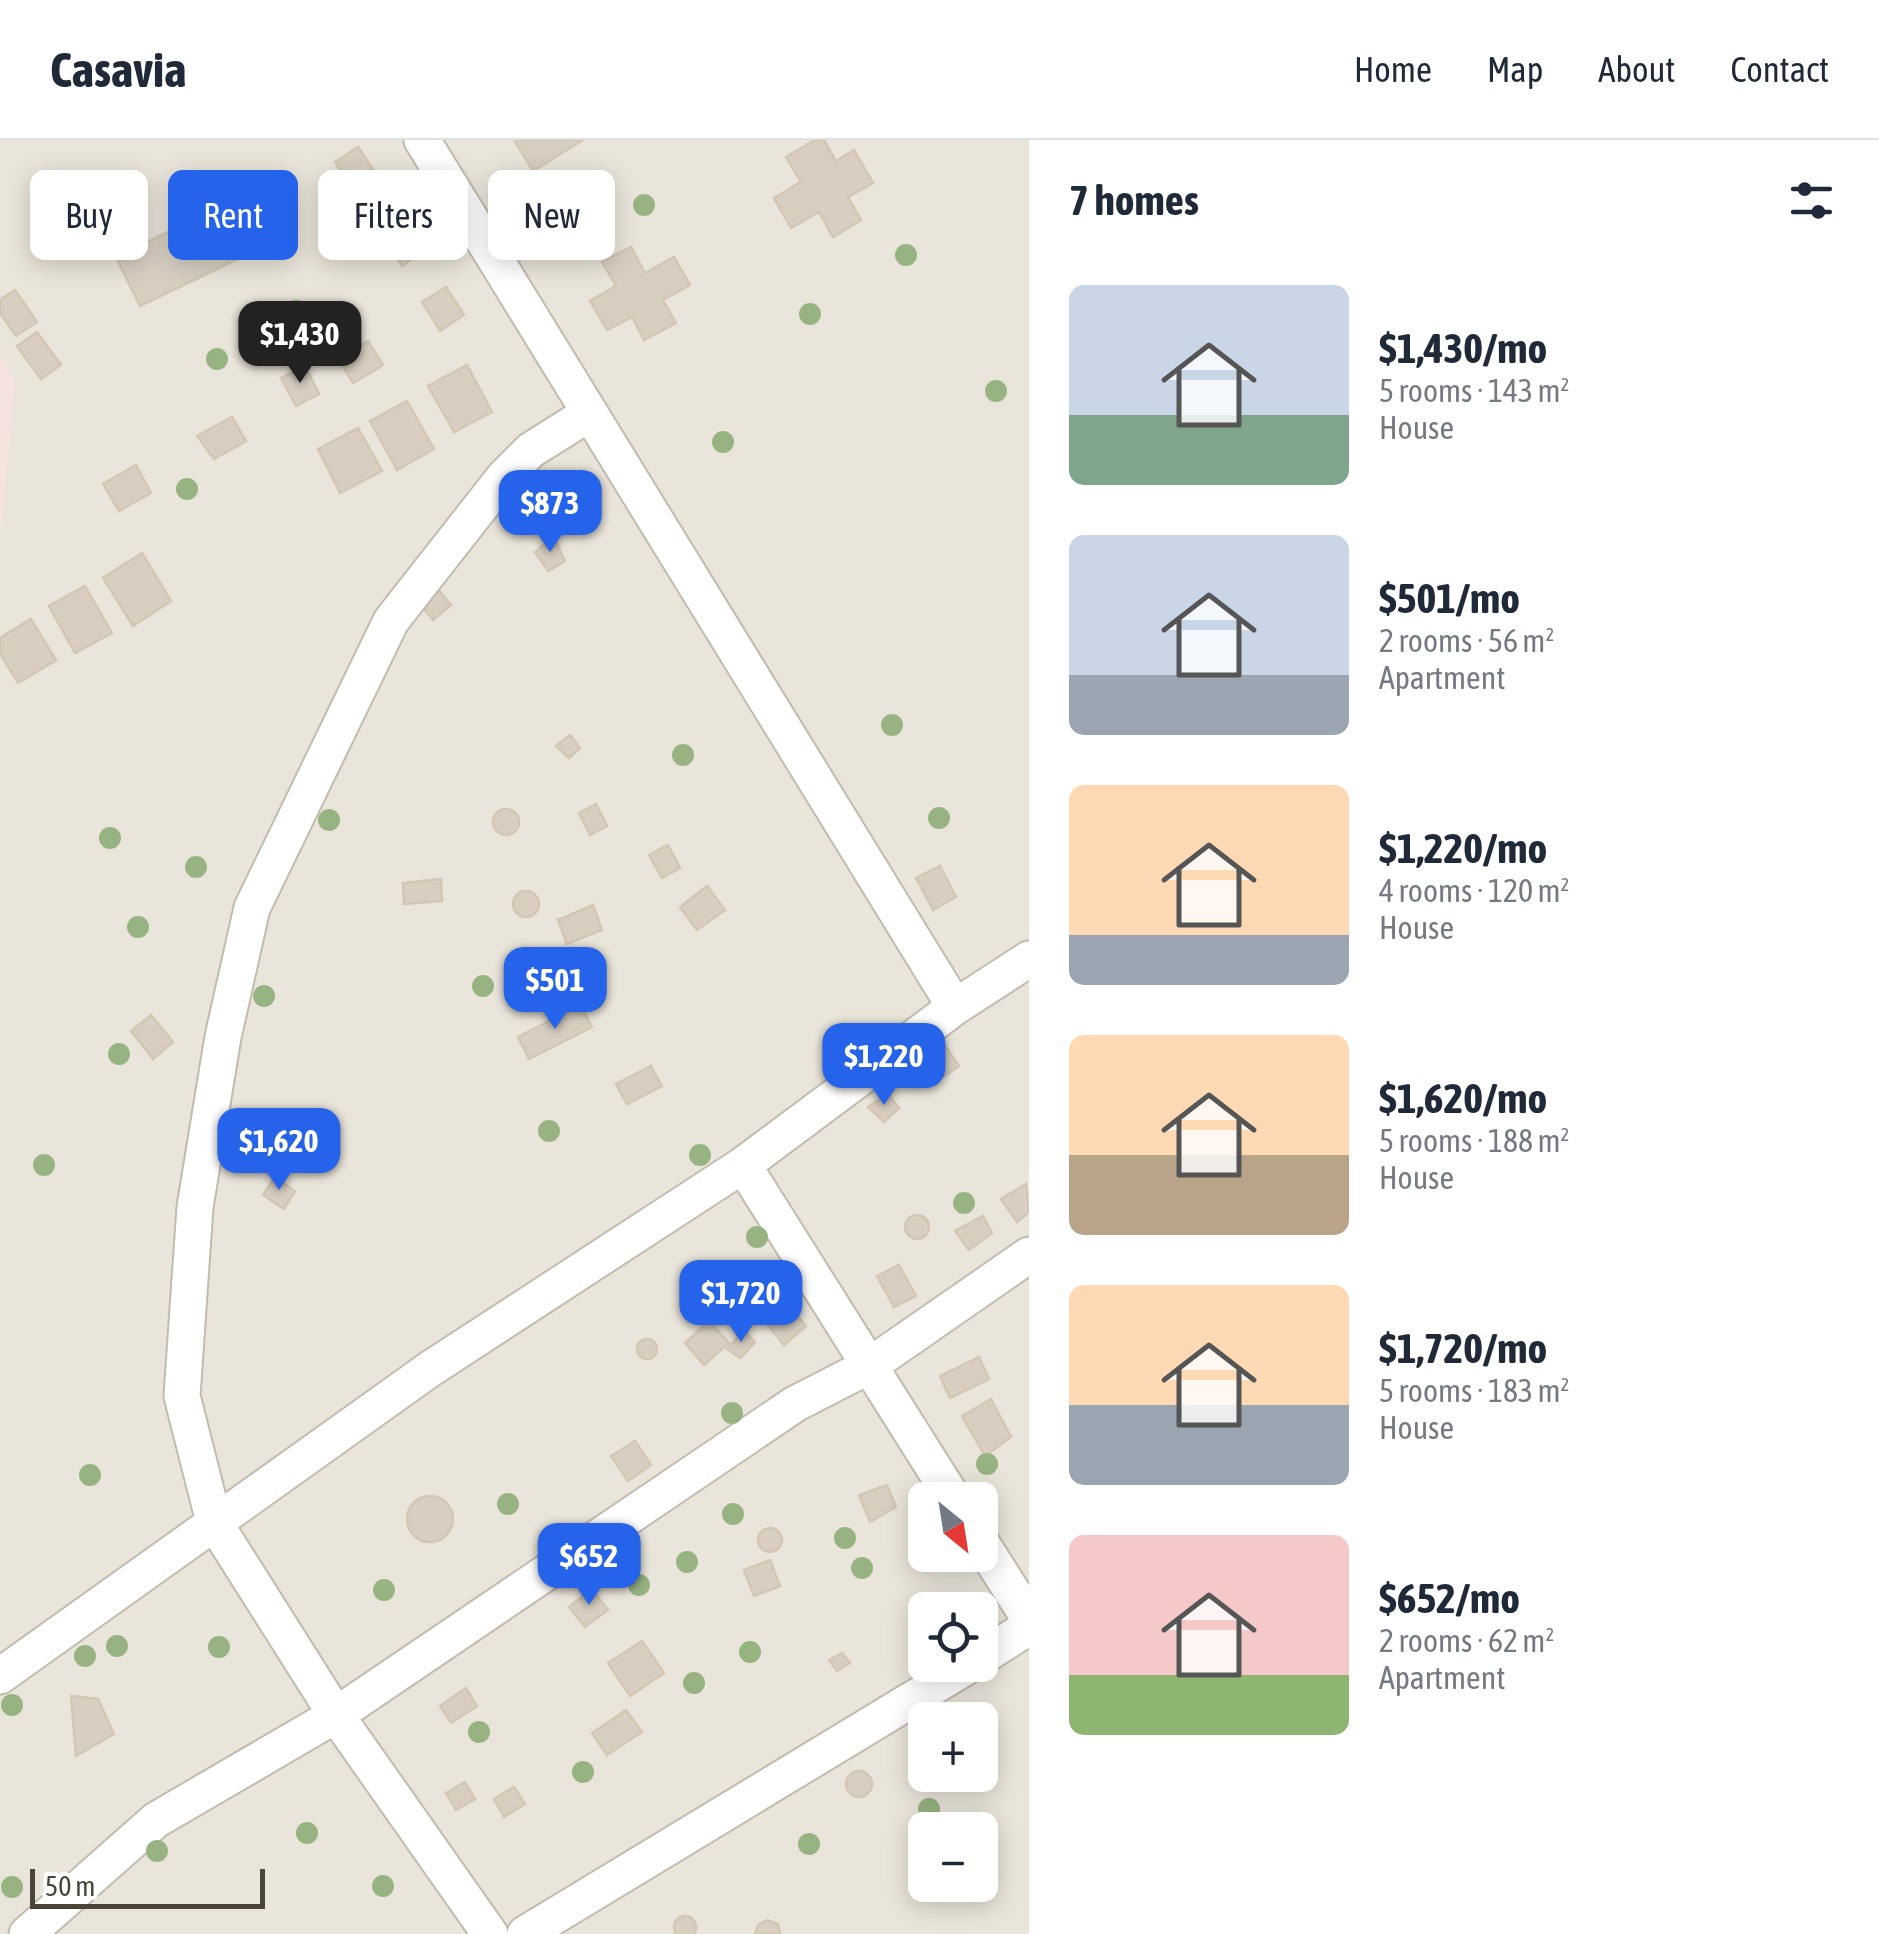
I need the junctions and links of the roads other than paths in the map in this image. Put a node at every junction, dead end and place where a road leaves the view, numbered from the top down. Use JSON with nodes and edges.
{"nodes":[{"id":1,"x":422,"y":140,"type":"edge"},
{"id":2,"x":590,"y":413,"type":"junction"},
{"id":3,"x":1029,"y":959,"type":"edge"},
{"id":4,"x":955,"y":1007,"type":"junction"},
{"id":5,"x":743,"y":1165,"type":"junction"},
{"id":6,"x":1029,"y":1255,"type":"edge"},
{"id":7,"x":869,"y":1366,"type":"junction"},
{"id":8,"x":943,"y":1482,"type":"edge"},
{"id":9,"x":214,"y":1522,"type":"junction"},
{"id":10,"x":998,"y":1569,"type":"edge"},
{"id":11,"x":1029,"y":1618,"type":"edge"},
{"id":12,"x":1029,"y":1627,"type":"edge"},
{"id":13,"x":998,"y":1647,"type":"edge"},
{"id":14,"x":0,"y":1676,"type":"edge"},
{"id":15,"x":940,"y":1682,"type":"edge"},
{"id":16,"x":336,"y":1715,"type":"junction"},
{"id":17,"x":27,"y":1934,"type":"edge"},
{"id":18,"x":490,"y":1934,"type":"edge"},
{"id":19,"x":525,"y":1934,"type":"edge"}],
"edges":[{"from":1,"to":2,"type":"street"},
{"from":2,"to":4,"type":"street"},
{"from":2,"to":9,"type":"street"},
{"from":3,"to":4,"type":"street"},
{"from":4,"to":5,"type":"street"},
{"from":5,"to":7,"type":"street"},
{"from":5,"to":9,"type":"street"},
{"from":6,"to":7,"type":"street"},
{"from":7,"to":8,"type":"street"},
{"from":7,"to":16,"type":"street"},
{"from":9,"to":14,"type":"street"},
{"from":9,"to":16,"type":"street"},
{"from":10,"to":11,"type":"street"},
{"from":12,"to":13,"type":"street"},
{"from":15,"to":19,"type":"street"},
{"from":16,"to":17,"type":"street"},
{"from":16,"to":18,"type":"street"}]}
